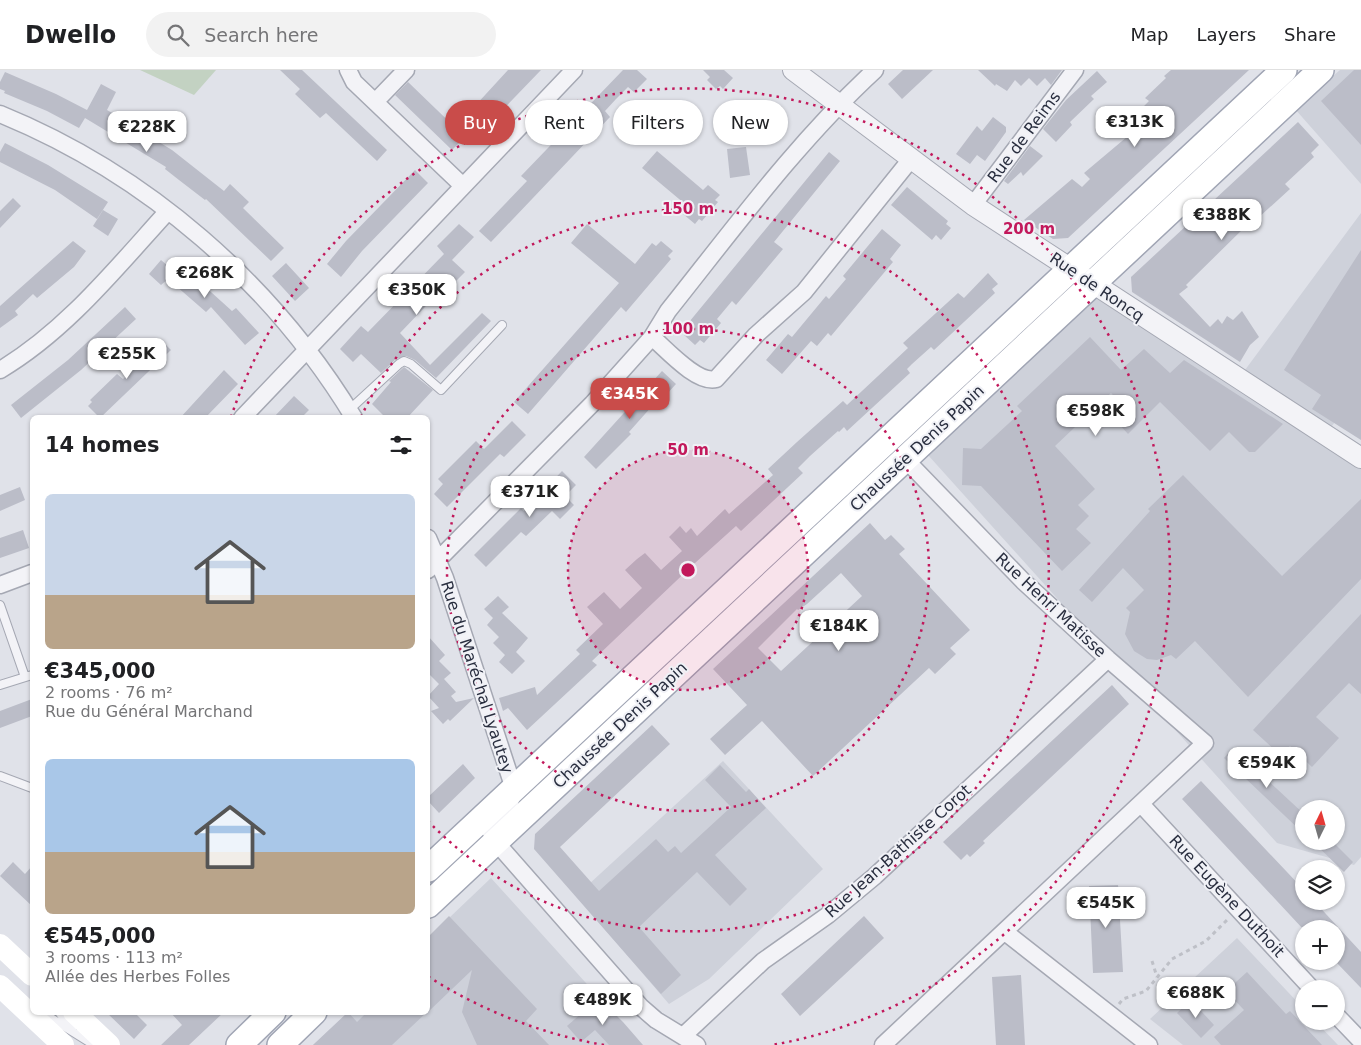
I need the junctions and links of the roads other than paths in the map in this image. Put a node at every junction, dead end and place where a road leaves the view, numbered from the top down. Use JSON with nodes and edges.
{"nodes":[{"id":1,"x":348,"y":70,"type":"edge"},
{"id":2,"x":406,"y":70,"type":"edge"},
{"id":3,"x":574,"y":70,"type":"edge"},
{"id":4,"x":793,"y":70,"type":"edge"},
{"id":5,"x":874,"y":70,"type":"edge"},
{"id":6,"x":1075,"y":70,"type":"edge"},
{"id":7,"x":1284,"y":70,"type":"edge"},
{"id":8,"x":1322,"y":70,"type":"edge"},
{"id":9,"x":375,"y":102,"type":"junction"},
{"id":10,"x":838,"y":104,"type":"junction"},
{"id":11,"x":0,"y":114,"type":"edge"},
{"id":12,"x":911,"y":159,"type":"junction"},
{"id":13,"x":463,"y":186,"type":"junction"},
{"id":14,"x":973,"y":205,"type":"junction"},
{"id":15,"x":168,"y":211,"type":"junction"},
{"id":16,"x":1070,"y":268,"type":"junction"},
{"id":17,"x":1092,"y":284,"type":"junction"},
{"id":18,"x":502,"y":325,"type":"dead end"},
{"id":19,"x":652,"y":337,"type":"junction"},
{"id":20,"x":308,"y":349,"type":"junction"},
{"id":21,"x":0,"y":370,"type":"edge"},
{"id":22,"x":352,"y":414,"type":"edge"},
{"id":23,"x":245,"y":415,"type":"edge"},
{"id":24,"x":1361,"y":458,"type":"edge"},
{"id":25,"x":905,"y":459,"type":"junction"},
{"id":26,"x":430,"y":549,"type":"edge"},
{"id":27,"x":433,"y":566,"type":"edge"},
{"id":28,"x":30,"y":574,"type":"edge"},
{"id":29,"x":0,"y":585,"type":"edge"},
{"id":30,"x":0,"y":605,"type":"edge"},
{"id":31,"x":1108,"y":659,"type":"junction"},
{"id":32,"x":29,"y":676,"type":"edge"},
{"id":33,"x":0,"y":685,"type":"edge"},
{"id":34,"x":613,"y":696,"type":"junction"},
{"id":35,"x":0,"y":776,"type":"edge"},
{"id":36,"x":30,"y":787,"type":"edge"},
{"id":37,"x":514,"y":789,"type":"junction"},
{"id":38,"x":1141,"y":804,"type":"junction"},
{"id":39,"x":503,"y":834,"type":"junction"},
{"id":40,"x":515,"y":864,"type":"junction"},
{"id":41,"x":430,"y":867,"type":"edge"},
{"id":42,"x":430,"y":893,"type":"edge"},
{"id":43,"x":430,"y":903,"type":"edge"},
{"id":44,"x":1004,"y":932,"type":"junction"},
{"id":45,"x":0,"y":945,"type":"edge"},
{"id":46,"x":0,"y":956,"type":"edge"},
{"id":47,"x":30,"y":973,"type":"edge"},
{"id":48,"x":0,"y":976,"type":"edge"},
{"id":49,"x":1304,"y":980,"type":"edge"},
{"id":50,"x":30,"y":984,"type":"edge"},
{"id":51,"x":0,"y":986,"type":"edge"},
{"id":52,"x":30,"y":1003,"type":"edge"},
{"id":53,"x":30,"y":1005,"type":"edge"},
{"id":54,"x":47,"y":1015,"type":"edge"},
{"id":55,"x":47,"y":1015,"type":"edge"},
{"id":56,"x":62,"y":1015,"type":"edge"},
{"id":57,"x":270,"y":1015,"type":"edge"},
{"id":58,"x":311,"y":1015,"type":"edge"},
{"id":59,"x":1345,"y":1024,"type":"edge"},
{"id":60,"x":71,"y":1030,"type":"edge"},
{"id":61,"x":690,"y":1041,"type":"edge"},
{"id":62,"x":1361,"y":1041,"type":"edge"},
{"id":63,"x":85,"y":1045,"type":"edge"},
{"id":64,"x":94,"y":1045,"type":"edge"},
{"id":65,"x":109,"y":1045,"type":"edge"},
{"id":66,"x":239,"y":1045,"type":"edge"},
{"id":67,"x":280,"y":1045,"type":"edge"},
{"id":68,"x":883,"y":1045,"type":"edge"},
{"id":69,"x":1149,"y":1045,"type":"edge"}],
"edges":[{"from":1,"to":9,"type":"street"},
{"from":2,"to":9,"type":"street"},
{"from":3,"to":13,"type":"street"},
{"from":4,"to":10,"type":"street","name":"Rue de Roncq"},
{"from":5,"to":10,"type":"street"},
{"from":6,"to":14,"type":"street","name":"Rue de Reims"},
{"from":7,"to":16,"type":"main road","name":"Chaussée Denis Papin"},
{"from":8,"to":17,"type":"main road","name":"Chaussée Denis Papin"},
{"from":9,"to":13,"type":"street"},
{"from":10,"to":12,"type":"street","name":"Rue de Roncq"},
{"from":10,"to":19,"type":"street"},
{"from":11,"to":15,"type":"street"},
{"from":12,"to":14,"type":"street","name":"Rue de Roncq"},
{"from":12,"to":19,"type":"street"},
{"from":13,"to":20,"type":"street"},
{"from":14,"to":16,"type":"street","name":"Rue de Roncq"},
{"from":15,"to":20,"type":"street"},
{"from":15,"to":21,"type":"street"},
{"from":16,"to":17,"type":"street","name":"Rue de Roncq"},
{"from":16,"to":34,"type":"main road","name":"Chaussée Denis Papin"},
{"from":17,"to":24,"type":"street","name":"Rue de Roncq"},
{"from":17,"to":25,"type":"main road","name":"Chaussée Denis Papin"},
{"from":18,"to":22,"type":"lane"},
{"from":19,"to":27,"type":"street"},
{"from":20,"to":22,"type":"street"},
{"from":20,"to":23,"type":"street"},
{"from":25,"to":31,"type":"street","name":"Rue Henri Matisse"},
{"from":25,"to":39,"type":"main road","name":"Chaussée Denis Papin"},
{"from":26,"to":27,"type":"street","name":"Rue du Maréchal Lyautey"},
{"from":27,"to":37,"type":"street","name":"Rue du Maréchal Lyautey"},
{"from":28,"to":29,"type":"street"},
{"from":30,"to":32,"type":"lane"},
{"from":31,"to":38,"type":"street","name":"Rue Henri Matisse"},
{"from":31,"to":61,"type":"street","name":"Rue Jean-Bathiste Corot"},
{"from":32,"to":33,"type":"lane"},
{"from":34,"to":37,"type":"main road","name":"Chaussée Denis Papin"},
{"from":34,"to":39,"type":"street","name":"Chaussée Denis Papin"},
{"from":35,"to":36,"type":"lane"},
{"from":37,"to":41,"type":"main road","name":"Chaussée Denis Papin"},
{"from":37,"to":42,"type":"street","name":"Chaussée Denis Papin"},
{"from":38,"to":44,"type":"street"},
{"from":38,"to":49,"type":"street","name":"Rue Eugène Duthoit"},
{"from":39,"to":40,"type":"street"},
{"from":39,"to":40,"type":"street","name":"Chaussée Denis Papin"},
{"from":39,"to":43,"type":"main road","name":"Chaussée Denis Papin"},
{"from":40,"to":61,"type":"street"},
{"from":44,"to":68,"type":"street"},
{"from":44,"to":69,"type":"street"},
{"from":45,"to":47,"type":"main road"},
{"from":46,"to":50,"type":"lane"},
{"from":48,"to":52,"type":"lane"},
{"from":51,"to":53,"type":"main road"},
{"from":54,"to":60,"type":"main road"},
{"from":55,"to":60,"type":"lane"},
{"from":56,"to":60,"type":"lane"},
{"from":57,"to":66,"type":"main road"},
{"from":58,"to":67,"type":"main road"},
{"from":59,"to":62,"type":"street"},
{"from":60,"to":63,"type":"lane"},
{"from":60,"to":64,"type":"lane"},
{"from":60,"to":65,"type":"main road"}]}
